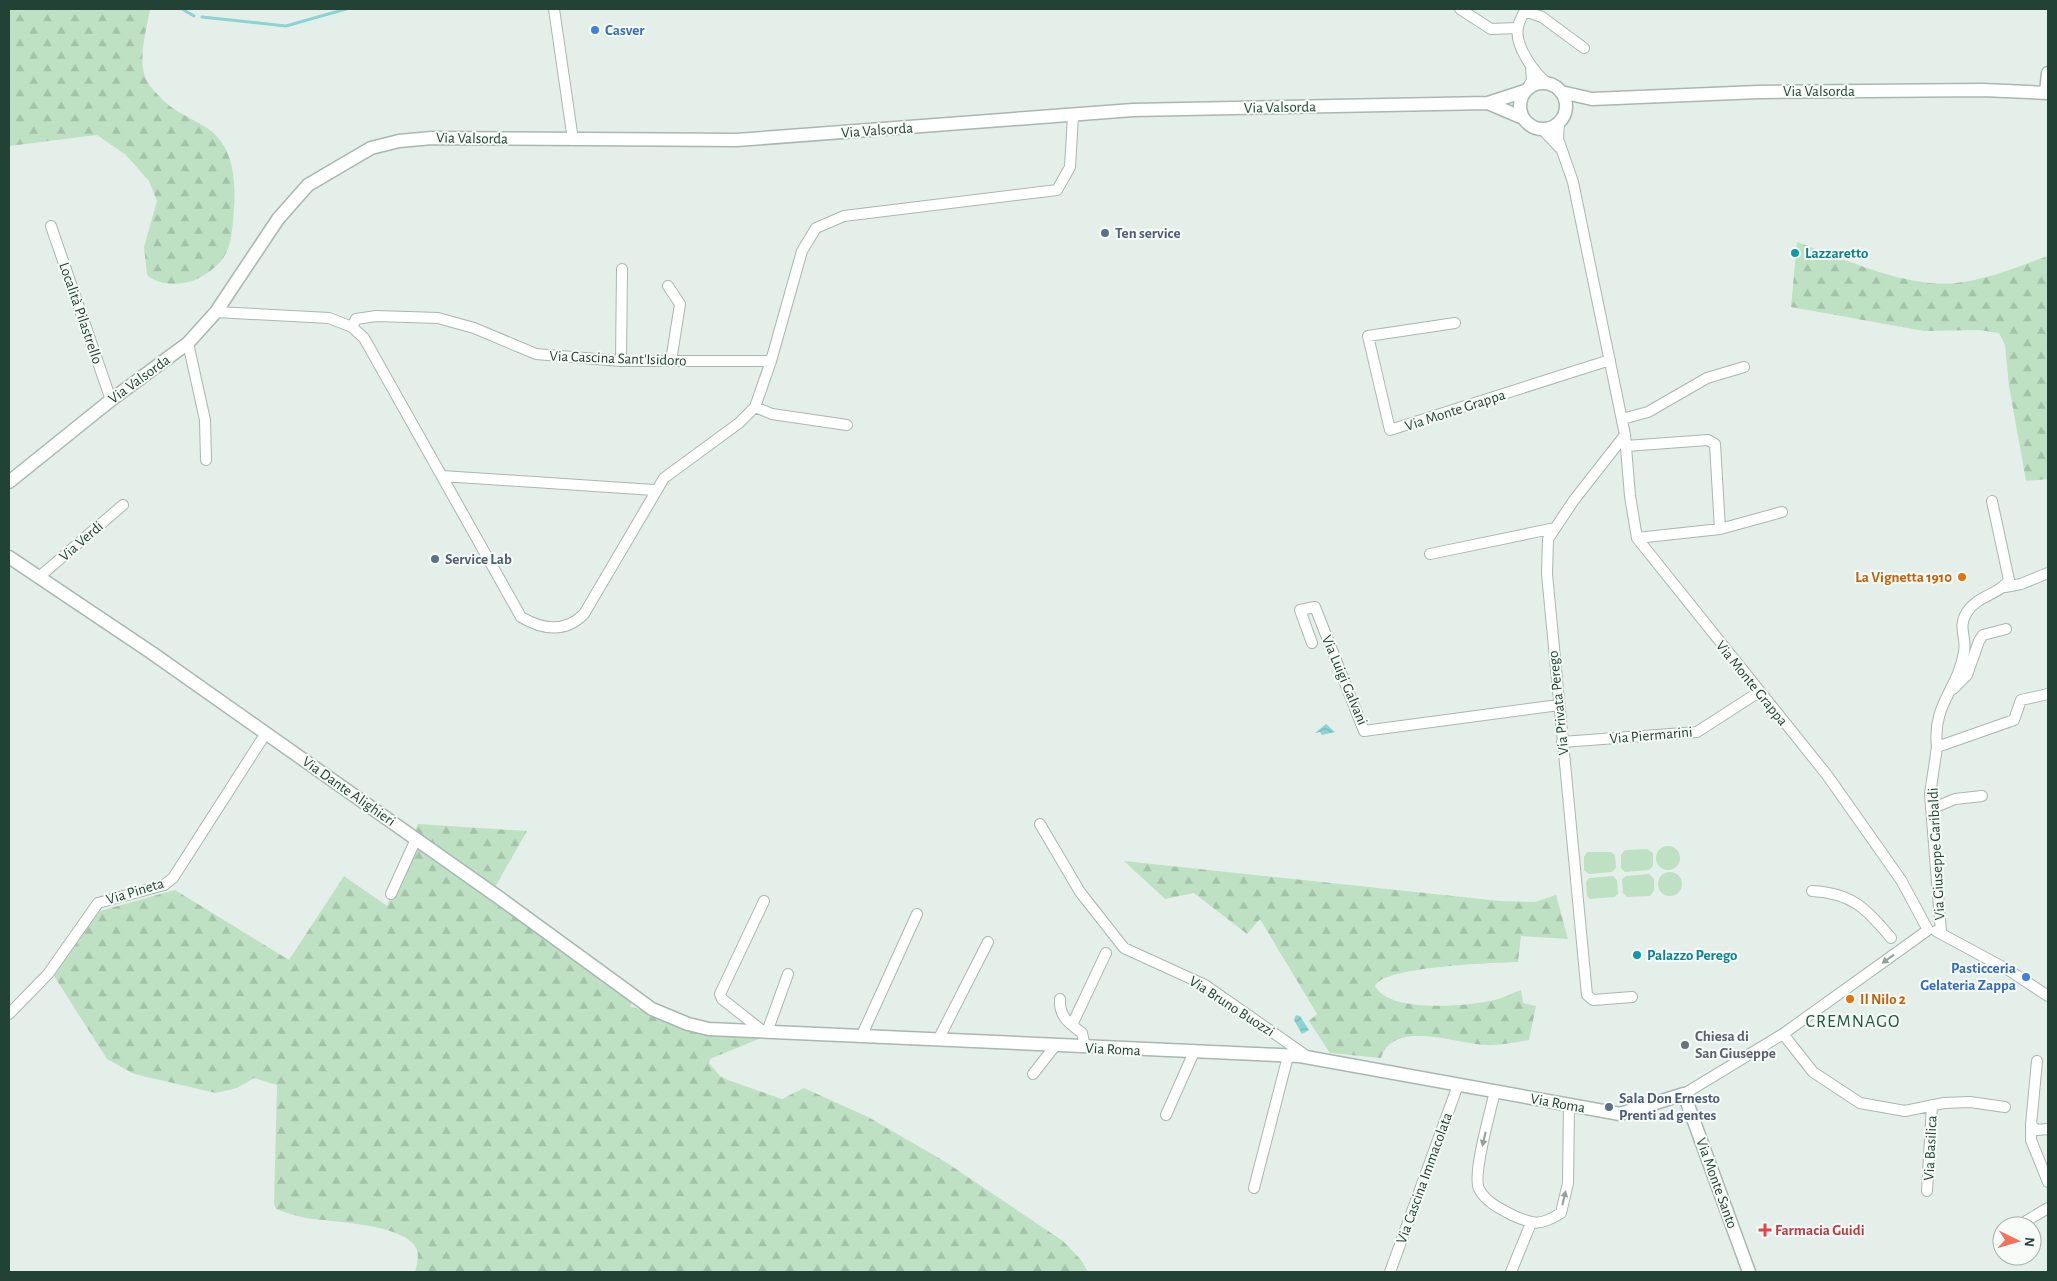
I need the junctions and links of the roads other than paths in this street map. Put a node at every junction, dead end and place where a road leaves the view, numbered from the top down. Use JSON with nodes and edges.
{"nodes":[{"id":1,"x":554,"y":9,"type":"edge"},
{"id":2,"x":1460,"y":9,"type":"edge"},
{"id":3,"x":1526,"y":10,"type":"edge"},
{"id":4,"x":1517,"y":28,"type":"junction"},
{"id":5,"x":1570,"y":37,"type":"junction"},
{"id":6,"x":1566,"y":48,"type":"dead end"},
{"id":7,"x":1584,"y":48,"type":"dead end"},
{"id":8,"x":1530,"y":66,"type":"junction"},
{"id":9,"x":2048,"y":73,"type":"edge"},
{"id":10,"x":1548,"y":84,"type":"junction"},
{"id":11,"x":1526,"y":90,"type":"junction"},
{"id":12,"x":1561,"y":92,"type":"junction"},
{"id":13,"x":2047,"y":93,"type":"edge"},
{"id":14,"x":1592,"y":99,"type":"junction"},
{"id":15,"x":1488,"y":103,"type":"junction"},
{"id":16,"x":1073,"y":116,"type":"junction"},
{"id":17,"x":1523,"y":118,"type":"junction"},
{"id":18,"x":1562,"y":118,"type":"junction"},
{"id":19,"x":1542,"y":129,"type":"junction"},
{"id":20,"x":573,"y":140,"type":"junction"},
{"id":21,"x":1561,"y":149,"type":"junction"},
{"id":22,"x":51,"y":226,"type":"dead end"},
{"id":23,"x":622,"y":269,"type":"dead end"},
{"id":24,"x":668,"y":286,"type":"dead end"},
{"id":25,"x":216,"y":312,"type":"junction"},
{"id":26,"x":1455,"y":323,"type":"dead end"},
{"id":27,"x":352,"y":326,"type":"junction"},
{"id":28,"x":188,"y":343,"type":"junction"},
{"id":29,"x":1610,"y":360,"type":"junction"},
{"id":30,"x":621,"y":361,"type":"junction"},
{"id":31,"x":671,"y":361,"type":"junction"},
{"id":32,"x":772,"y":361,"type":"junction"},
{"id":33,"x":1744,"y":367,"type":"dead end"},
{"id":34,"x":111,"y":400,"type":"junction"},
{"id":35,"x":755,"y":408,"type":"junction"},
{"id":36,"x":1622,"y":419,"type":"junction"},
{"id":37,"x":847,"y":426,"type":"dead end"},
{"id":38,"x":1625,"y":435,"type":"junction"},
{"id":39,"x":1626,"y":446,"type":"junction"},
{"id":40,"x":206,"y":460,"type":"dead end"},
{"id":41,"x":442,"y":476,"type":"junction"},
{"id":42,"x":9,"y":482,"type":"edge"},
{"id":43,"x":654,"y":490,"type":"junction"},
{"id":44,"x":1992,"y":500,"type":"dead end"},
{"id":45,"x":123,"y":505,"type":"dead end"},
{"id":46,"x":1782,"y":512,"type":"dead end"},
{"id":47,"x":1556,"y":528,"type":"junction"},
{"id":48,"x":1720,"y":528,"type":"junction"},
{"id":49,"x":1637,"y":538,"type":"junction"},
{"id":50,"x":1430,"y":554,"type":"dead end"},
{"id":51,"x":9,"y":557,"type":"edge"},
{"id":52,"x":2048,"y":573,"type":"edge"},
{"id":53,"x":39,"y":577,"type":"junction"},
{"id":54,"x":2005,"y":587,"type":"junction"},
{"id":55,"x":2006,"y":629,"type":"dead end"},
{"id":56,"x":1312,"y":643,"type":"dead end"},
{"id":57,"x":1759,"y":692,"type":"junction"},
{"id":58,"x":1948,"y":693,"type":"junction"},
{"id":59,"x":2048,"y":694,"type":"edge"},
{"id":60,"x":1559,"y":705,"type":"junction"},
{"id":61,"x":266,"y":733,"type":"junction"},
{"id":62,"x":1562,"y":742,"type":"junction"},
{"id":63,"x":1937,"y":747,"type":"junction"},
{"id":64,"x":1982,"y":796,"type":"dead end"},
{"id":65,"x":1931,"y":809,"type":"junction"},
{"id":66,"x":1040,"y":824,"type":"dead end"},
{"id":67,"x":416,"y":839,"type":"junction"},
{"id":68,"x":1812,"y":891,"type":"dead end"},
{"id":69,"x":391,"y":894,"type":"dead end"},
{"id":70,"x":764,"y":900,"type":"dead end"},
{"id":71,"x":917,"y":914,"type":"dead end"},
{"id":72,"x":1928,"y":930,"type":"junction"},
{"id":73,"x":1941,"y":932,"type":"junction"},
{"id":74,"x":1890,"y":938,"type":"dead end"},
{"id":75,"x":988,"y":942,"type":"dead end"},
{"id":76,"x":1106,"y":953,"type":"dead end"},
{"id":77,"x":788,"y":974,"type":"dead end"},
{"id":78,"x":2048,"y":996,"type":"edge"},
{"id":79,"x":1632,"y":997,"type":"dead end"},
{"id":80,"x":1060,"y":999,"type":"dead end"},
{"id":81,"x":9,"y":1014,"type":"edge"},
{"id":82,"x":688,"y":1024,"type":"joint"},
{"id":83,"x":1072,"y":1025,"type":"junction"},
{"id":84,"x":766,"y":1032,"type":"junction"},
{"id":85,"x":1783,"y":1034,"type":"junction"},
{"id":86,"x":861,"y":1037,"type":"junction"},
{"id":87,"x":938,"y":1040,"type":"junction"},
{"id":88,"x":1055,"y":1046,"type":"junction"},
{"id":89,"x":1084,"y":1047,"type":"junction"},
{"id":90,"x":1194,"y":1052,"type":"junction"},
{"id":91,"x":1288,"y":1056,"type":"junction"},
{"id":92,"x":1309,"y":1058,"type":"junction"},
{"id":93,"x":2037,"y":1061,"type":"dead end"},
{"id":94,"x":1033,"y":1074,"type":"dead end"},
{"id":95,"x":1458,"y":1085,"type":"junction"},
{"id":96,"x":1495,"y":1092,"type":"junction"},
{"id":97,"x":1684,"y":1094,"type":"junction"},
{"id":98,"x":1569,"y":1105,"type":"junction"},
{"id":99,"x":1932,"y":1105,"type":"junction"},
{"id":100,"x":2005,"y":1107,"type":"dead end"},
{"id":101,"x":1166,"y":1115,"type":"dead end"},
{"id":102,"x":2031,"y":1125,"type":"junction"},
{"id":103,"x":2048,"y":1129,"type":"edge"},
{"id":104,"x":2048,"y":1182,"type":"edge"},
{"id":105,"x":1254,"y":1188,"type":"dead end"},
{"id":106,"x":1927,"y":1191,"type":"dead end"},
{"id":107,"x":2048,"y":1208,"type":"edge"},
{"id":108,"x":2035,"y":1216,"type":"edge"},
{"id":109,"x":1531,"y":1223,"type":"junction"},
{"id":110,"x":1390,"y":1272,"type":"edge"},
{"id":111,"x":1511,"y":1272,"type":"edge"},
{"id":112,"x":1749,"y":1272,"type":"edge"}],
"edges":[{"from":1,"to":20,"type":"street"},
{"from":2,"to":4,"type":"street"},
{"from":3,"to":4,"type":"street"},
{"from":3,"to":5,"type":"street"},
{"from":4,"to":8,"type":"street"},
{"from":5,"to":6,"type":"street"},
{"from":5,"to":7,"type":"street"},
{"from":8,"to":10,"type":"street"},
{"from":8,"to":11,"type":"street"},
{"from":9,"to":13,"type":"street","name":"Via Valsorda"},
{"from":10,"to":11,"type":"street"},
{"from":10,"to":12,"type":"street"},
{"from":11,"to":15,"type":"street","name":"Via Valsorda"},
{"from":11,"to":17,"type":"street"},
{"from":12,"to":14,"type":"street","name":"Via Valsorda"},
{"from":12,"to":18,"type":"street"},
{"from":13,"to":14,"type":"street","name":"Via Valsorda"},
{"from":14,"to":18,"type":"street","name":"Via Valsorda"},
{"from":15,"to":16,"type":"street","name":"Via Valsorda"},
{"from":15,"to":17,"type":"street","name":"Via Valsorda"},
{"from":16,"to":20,"type":"street","name":"Via Valsorda"},
{"from":16,"to":32,"type":"street"},
{"from":17,"to":19,"type":"street"},
{"from":18,"to":19,"type":"street"},
{"from":18,"to":21,"type":"street","name":"Via Monte Grappa"},
{"from":19,"to":21,"type":"street","name":"Via Monte Grappa"},
{"from":20,"to":25,"type":"street","name":"Via Valsorda"},
{"from":21,"to":29,"type":"street","name":"Via Monte Grappa"},
{"from":22,"to":34,"type":"street","name":"Località Pilastrello"},
{"from":23,"to":30,"type":"street"},
{"from":24,"to":31,"type":"street"},
{"from":25,"to":27,"type":"street"},
{"from":25,"to":28,"type":"street","name":"Via Valsorda"},
{"from":26,"to":29,"type":"street","name":"Via Monte Grappa"},
{"from":27,"to":30,"type":"street","name":"Via Cascina Sant'Isidoro"},
{"from":27,"to":41,"type":"street"},
{"from":28,"to":34,"type":"street","name":"Via Valsorda"},
{"from":28,"to":40,"type":"street"},
{"from":29,"to":36,"type":"street","name":"Via Monte Grappa"},
{"from":30,"to":31,"type":"street","name":"Via Cascina Sant'Isidoro"},
{"from":31,"to":32,"type":"street","name":"Via Cascina Sant'Isidoro"},
{"from":32,"to":35,"type":"street"},
{"from":33,"to":36,"type":"street"},
{"from":34,"to":42,"type":"street","name":"Via Valsorda"},
{"from":35,"to":37,"type":"street"},
{"from":35,"to":43,"type":"street"},
{"from":36,"to":38,"type":"street","name":"Via Monte Grappa"},
{"from":38,"to":39,"type":"street","name":"Via Monte Grappa"},
{"from":38,"to":47,"type":"street","name":"Via Privata Perego"},
{"from":39,"to":48,"type":"street"},
{"from":39,"to":49,"type":"street","name":"Via Monte Grappa"},
{"from":41,"to":43,"type":"street"},
{"from":41,"to":43,"type":"street"},
{"from":44,"to":54,"type":"street"},
{"from":45,"to":53,"type":"street","name":"Via Verdi"},
{"from":46,"to":48,"type":"street"},
{"from":47,"to":50,"type":"street"},
{"from":47,"to":60,"type":"street","name":"Via Privata Perego"},
{"from":48,"to":49,"type":"street"},
{"from":49,"to":57,"type":"street","name":"Via Monte Grappa"},
{"from":51,"to":53,"type":"street","name":"Via Dante Alighieri"},
{"from":52,"to":54,"type":"street","name":"Via Giuseppe Garibaldi"},
{"from":53,"to":61,"type":"street","name":"Via Dante Alighieri"},
{"from":54,"to":58,"type":"street","name":"Via Giuseppe Garibaldi"},
{"from":55,"to":58,"type":"street"},
{"from":56,"to":60,"type":"street","name":"Via Luigi Galvani"},
{"from":57,"to":62,"type":"street","name":"Via Piermarini"},
{"from":57,"to":72,"type":"street","name":"Via Monte Grappa"},
{"from":58,"to":63,"type":"street","name":"Via Giuseppe Garibaldi"},
{"from":59,"to":63,"type":"street"},
{"from":60,"to":62,"type":"street","name":"Via Privata Perego"},
{"from":61,"to":67,"type":"street","name":"Via Dante Alighieri"},
{"from":61,"to":81,"type":"street","name":"Via Pineta"},
{"from":62,"to":79,"type":"street","name":"Via Privata Perego"},
{"from":63,"to":65,"type":"street","name":"Via Giuseppe Garibaldi"},
{"from":64,"to":65,"type":"street"},
{"from":65,"to":73,"type":"street","name":"Via Giuseppe Garibaldi"},
{"from":66,"to":92,"type":"street","name":"Via Bruno Buozzi"},
{"from":67,"to":69,"type":"street"},
{"from":67,"to":82,"type":"street","name":"Via Dante Alighieri"},
{"from":68,"to":74,"type":"street"},
{"from":70,"to":84,"type":"street"},
{"from":71,"to":86,"type":"street"},
{"from":72,"to":73,"type":"street"},
{"from":72,"to":85,"type":"street","name":"Via Roma","one_way":true},
{"from":73,"to":78,"type":"street"},
{"from":75,"to":87,"type":"street"},
{"from":76,"to":83,"type":"street"},
{"from":77,"to":84,"type":"street"},
{"from":80,"to":83,"type":"street"},
{"from":82,"to":84,"type":"street","name":"Via Roma"},
{"from":83,"to":89,"type":"street"},
{"from":84,"to":86,"type":"street","name":"Via Roma"},
{"from":85,"to":97,"type":"street","name":"Via Roma"},
{"from":85,"to":99,"type":"street","name":"Via Basilica"},
{"from":86,"to":87,"type":"street","name":"Via Roma"},
{"from":87,"to":88,"type":"street","name":"Via Roma"},
{"from":88,"to":89,"type":"street","name":"Via Roma"},
{"from":88,"to":94,"type":"street"},
{"from":89,"to":90,"type":"street","name":"Via Roma"},
{"from":90,"to":91,"type":"street","name":"Via Roma"},
{"from":90,"to":101,"type":"street"},
{"from":91,"to":92,"type":"street","name":"Via Roma"},
{"from":91,"to":105,"type":"street"},
{"from":92,"to":95,"type":"street","name":"Via Roma"},
{"from":93,"to":102,"type":"street"},
{"from":95,"to":96,"type":"street","name":"Via Roma"},
{"from":95,"to":110,"type":"street","name":"Via Cascina Immacolata"},
{"from":96,"to":98,"type":"street","name":"Via Roma"},
{"from":96,"to":109,"type":"street","one_way":true},
{"from":97,"to":98,"type":"street","name":"Via Roma"},
{"from":97,"to":112,"type":"street","name":"Via Monte Santo"},
{"from":109,"to":98,"type":"street","one_way":true},
{"from":99,"to":100,"type":"street","name":"Via Basilica"},
{"from":99,"to":106,"type":"street","name":"Via Basilica"},
{"from":102,"to":103,"type":"street"},
{"from":102,"to":104,"type":"street"},
{"from":107,"to":108,"type":"street"},
{"from":109,"to":111,"type":"street"}]}
